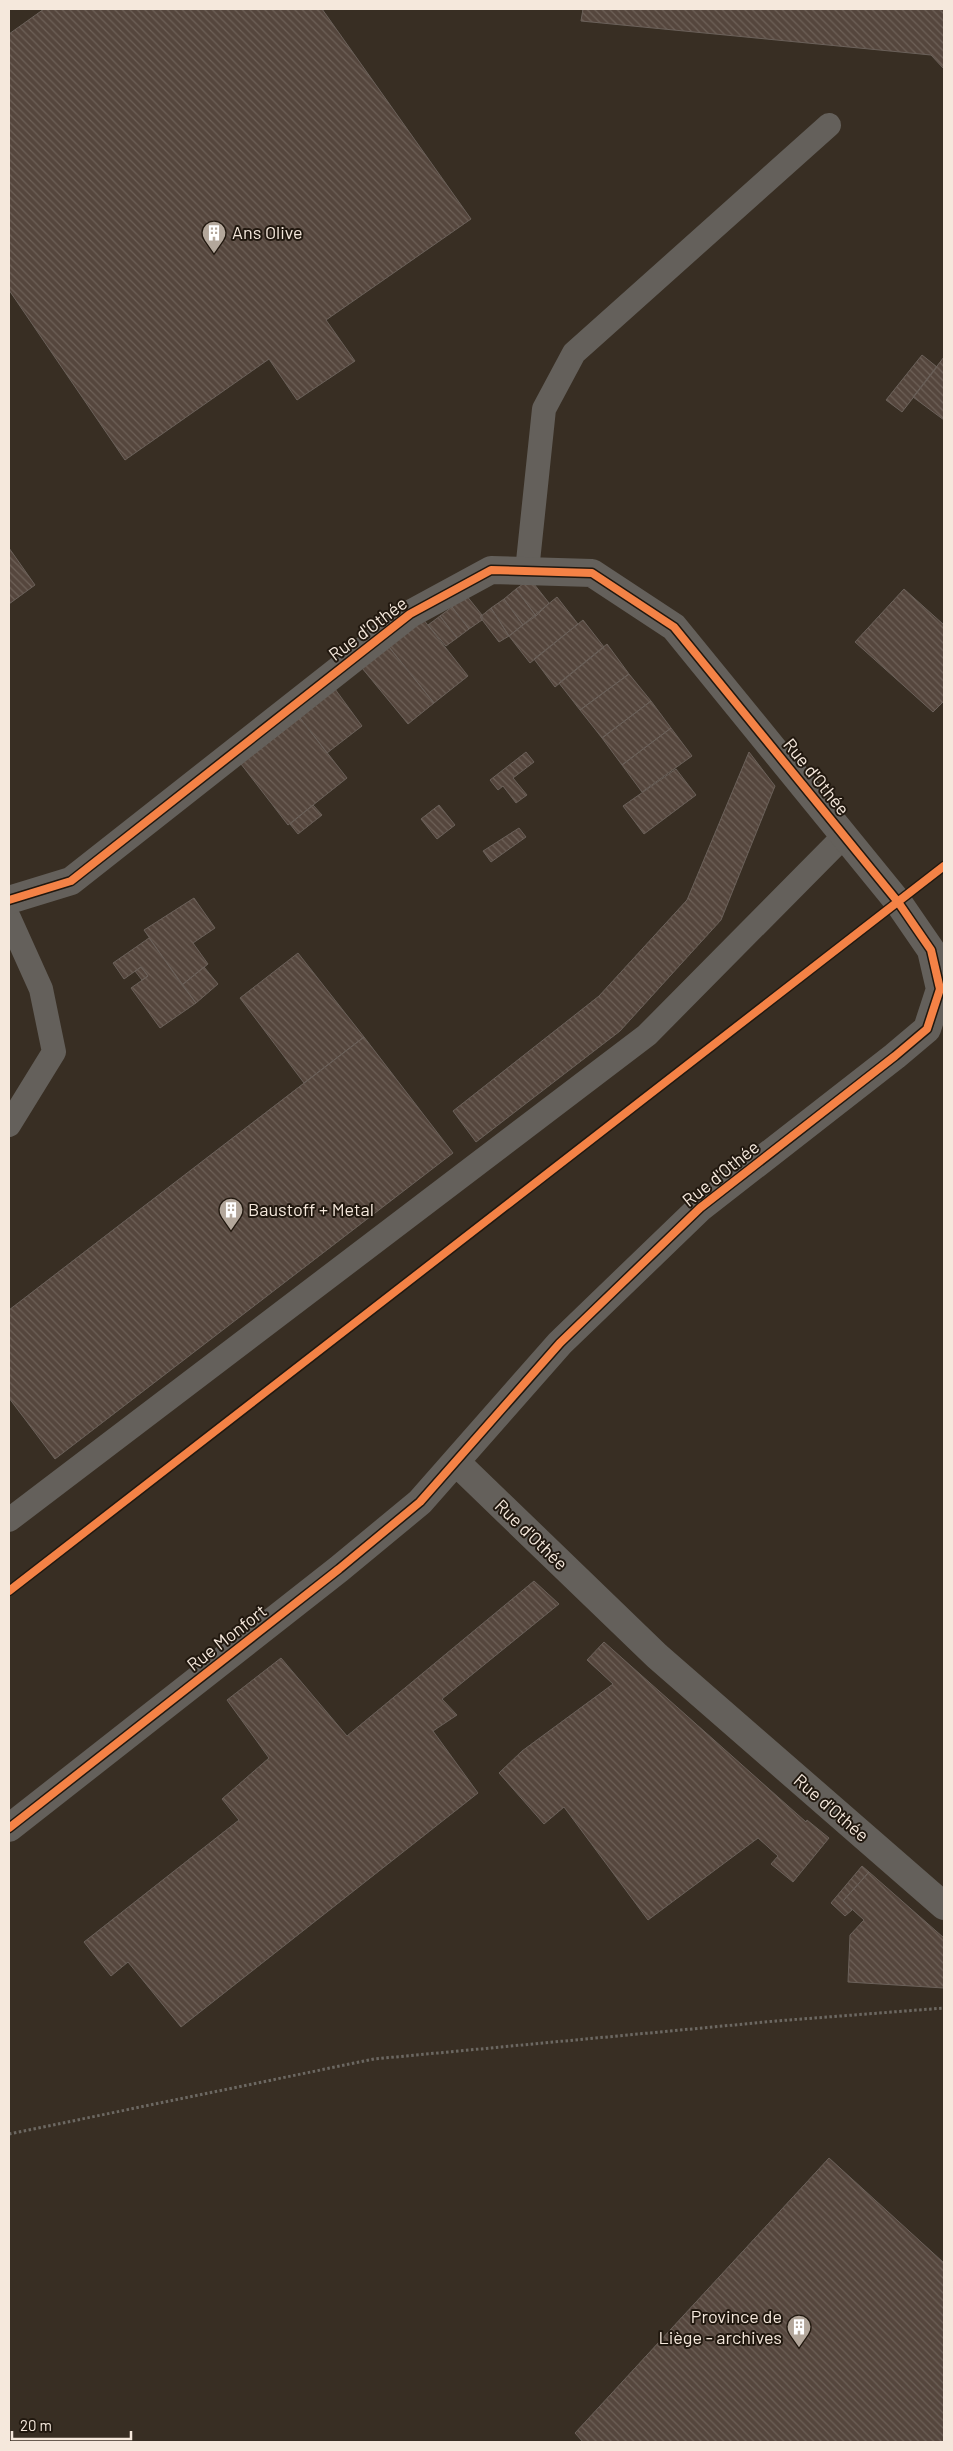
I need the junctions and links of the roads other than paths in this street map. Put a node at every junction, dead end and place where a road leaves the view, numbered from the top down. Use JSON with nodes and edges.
{"nodes":[{"id":1,"x":829,"y":125,"type":"dead end"},
{"id":2,"x":527,"y":571,"type":"junction"},
{"id":3,"x":845,"y":835,"type":"junction"},
{"id":4,"x":9,"y":900,"type":"edge"},
{"id":5,"x":9,"y":918,"type":"edge"},
{"id":6,"x":9,"y":1125,"type":"edge"},
{"id":7,"x":456,"y":1462,"type":"junction"},
{"id":8,"x":9,"y":1520,"type":"edge"},
{"id":9,"x":9,"y":1828,"type":"edge"},
{"id":10,"x":944,"y":1906,"type":"edge"}],
"edges":[{"from":1,"to":2,"type":"lane"},
{"from":2,"to":3,"type":"street","name":"Rue d'Othée"},
{"from":2,"to":4,"type":"street","name":"Rue d'Othée"},
{"from":3,"to":7,"type":"street","name":"Rue d'Othée"},
{"from":3,"to":8,"type":"lane"},
{"from":5,"to":6,"type":"lane"},
{"from":7,"to":9,"type":"street","name":"Rue Monfort"},
{"from":7,"to":10,"type":"street","name":"Rue d'Othée"}]}
